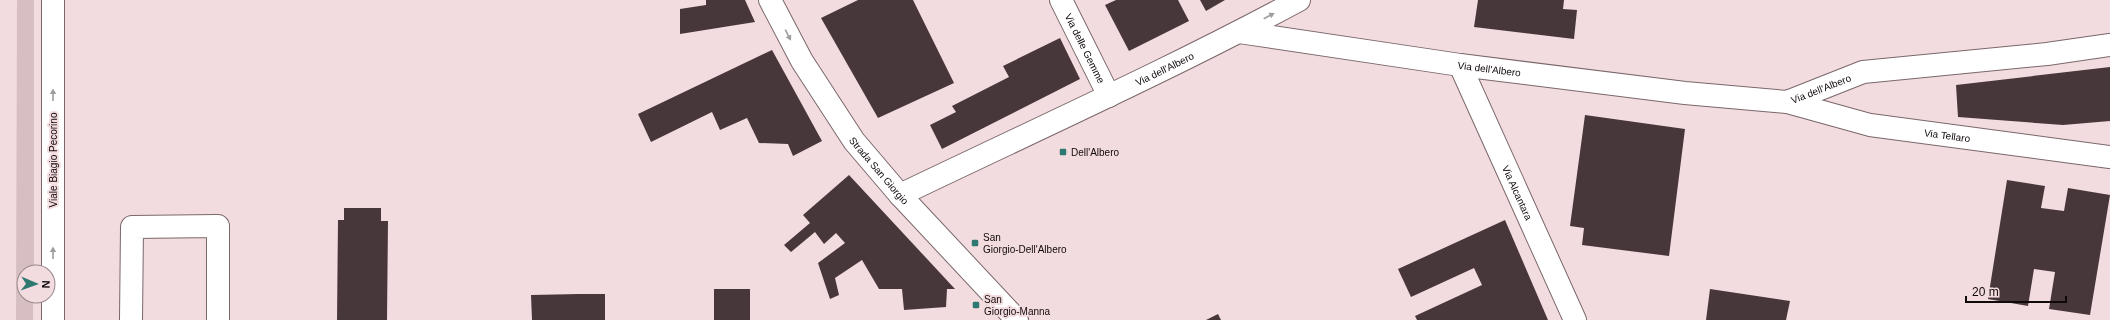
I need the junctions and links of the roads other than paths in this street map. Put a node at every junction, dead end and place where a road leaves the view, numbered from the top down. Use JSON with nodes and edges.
{"nodes":[{"id":1,"x":52,"y":0,"type":"edge"},
{"id":2,"x":770,"y":0,"type":"edge"},
{"id":3,"x":1061,"y":0,"type":"edge"},
{"id":4,"x":1299,"y":0,"type":"edge"},
{"id":5,"x":1239,"y":32,"type":"junction"},
{"id":6,"x":2110,"y":45,"type":"edge"},
{"id":7,"x":1460,"y":65,"type":"junction"},
{"id":8,"x":1109,"y":96,"type":"junction"},
{"id":9,"x":1787,"y":102,"type":"junction"},
{"id":10,"x":2110,"y":157,"type":"edge"},
{"id":11,"x":900,"y":195,"type":"junction"},
{"id":12,"x":53,"y":320,"type":"edge"},
{"id":13,"x":131,"y":320,"type":"edge"},
{"id":14,"x":218,"y":320,"type":"edge"},
{"id":15,"x":1017,"y":320,"type":"edge"},
{"id":16,"x":1575,"y":320,"type":"edge"}],
"edges":[{"from":12,"to":1,"type":"street","name":"Viale Biagio Pecorino","one_way":true},
{"from":2,"to":11,"type":"street","name":"Strada San Giorgio","one_way":true},
{"from":3,"to":8,"type":"street","name":"Via delle Gemme"},
{"from":5,"to":4,"type":"street","one_way":true},
{"from":5,"to":7,"type":"street","name":"Via dell'Albero"},
{"from":5,"to":8,"type":"street","name":"Via dell'Albero"},
{"from":6,"to":9,"type":"street","name":"Via dell'Albero"},
{"from":7,"to":9,"type":"street","name":"Via dell'Albero"},
{"from":7,"to":16,"type":"street","name":"Via Alcantara"},
{"from":8,"to":11,"type":"street","name":"Via dell'Albero"},
{"from":9,"to":10,"type":"street","name":"Via Tellaro"},
{"from":11,"to":15,"type":"street","name":"Strada San Giorgio"},
{"from":13,"to":14,"type":"street"}]}
